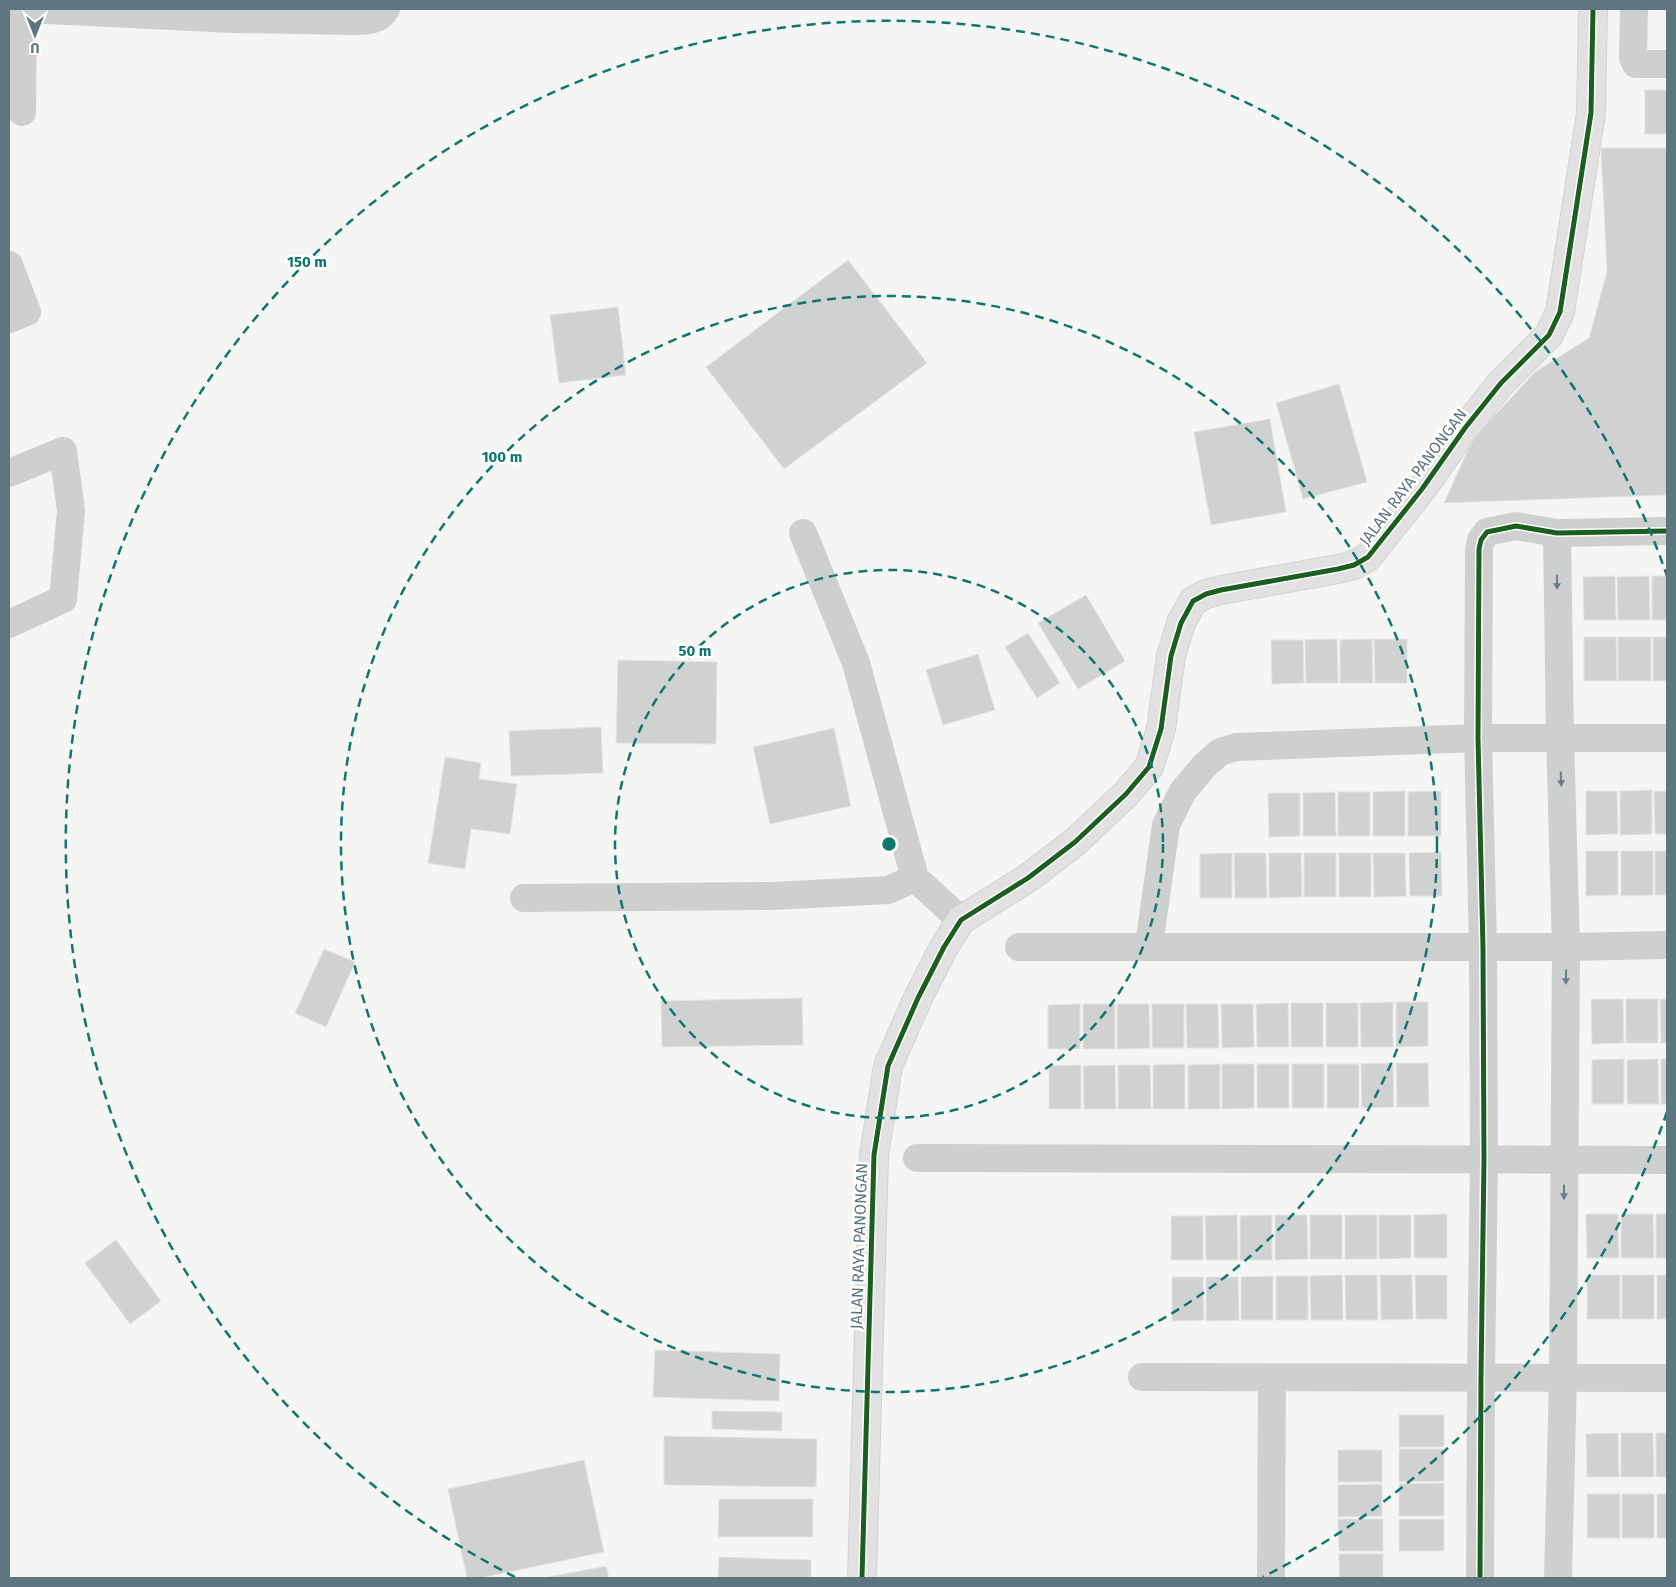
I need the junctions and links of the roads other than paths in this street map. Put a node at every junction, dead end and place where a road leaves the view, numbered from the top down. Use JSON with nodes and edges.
{"nodes":[{"id":1,"x":23,"y":9,"type":"edge"},
{"id":2,"x":27,"y":9,"type":"edge"},
{"id":3,"x":386,"y":9,"type":"edge"},
{"id":4,"x":1593,"y":9,"type":"edge"},
{"id":5,"x":1634,"y":9,"type":"edge"},
{"id":6,"x":63,"y":10,"type":"edge"},
{"id":7,"x":232,"y":14,"type":"edge"},
{"id":8,"x":1667,"y":64,"type":"edge"},
{"id":9,"x":22,"y":112,"type":"dead end"},
{"id":10,"x":9,"y":265,"type":"edge"},
{"id":11,"x":9,"y":319,"type":"edge"},
{"id":12,"x":9,"y":473,"type":"edge"},
{"id":13,"x":1667,"y":531,"type":"edge"},
{"id":14,"x":803,"y":533,"type":"dead end"},
{"id":15,"x":1556,"y":533,"type":"junction"},
{"id":16,"x":9,"y":624,"type":"edge"},
{"id":17,"x":1478,"y":738,"type":"junction"},
{"id":18,"x":1560,"y":738,"type":"junction"},
{"id":19,"x":1667,"y":738,"type":"edge"},
{"id":20,"x":915,"y":878,"type":"junction"},
{"id":21,"x":524,"y":898,"type":"dead end"},
{"id":22,"x":961,"y":920,"type":"junction"},
{"id":23,"x":1667,"y":945,"type":"edge"},
{"id":24,"x":1149,"y":946,"type":"junction"},
{"id":25,"x":1019,"y":947,"type":"dead end"},
{"id":26,"x":1483,"y":947,"type":"junction"},
{"id":27,"x":1566,"y":947,"type":"junction"},
{"id":28,"x":917,"y":1158,"type":"dead end"},
{"id":29,"x":1484,"y":1160,"type":"junction"},
{"id":30,"x":1564,"y":1160,"type":"junction"},
{"id":31,"x":1667,"y":1160,"type":"edge"},
{"id":32,"x":1142,"y":1377,"type":"dead end"},
{"id":33,"x":1481,"y":1377,"type":"junction"},
{"id":34,"x":1272,"y":1378,"type":"junction"},
{"id":35,"x":1563,"y":1378,"type":"junction"},
{"id":36,"x":1667,"y":1378,"type":"edge"},
{"id":37,"x":862,"y":1578,"type":"edge"},
{"id":38,"x":1271,"y":1578,"type":"edge"},
{"id":39,"x":1480,"y":1578,"type":"edge"},
{"id":40,"x":1558,"y":1578,"type":"edge"}],
"edges":[{"from":1,"to":9,"type":"street"},
{"from":2,"to":6,"type":"street"},
{"from":3,"to":7,"type":"street"},
{"from":4,"to":22,"type":"street","name":"JALAN RAYA PANONGAN"},
{"from":5,"to":8,"type":"street"},
{"from":6,"to":7,"type":"street"},
{"from":10,"to":11,"type":"street"},
{"from":12,"to":16,"type":"street"},
{"from":13,"to":15,"type":"street"},
{"from":14,"to":20,"type":"street"},
{"from":15,"to":17,"type":"street"},
{"from":15,"to":18,"type":"street","one_way":true},
{"from":17,"to":18,"type":"street"},
{"from":17,"to":24,"type":"street"},
{"from":17,"to":26,"type":"street"},
{"from":18,"to":19,"type":"street"},
{"from":18,"to":27,"type":"street","one_way":true},
{"from":20,"to":21,"type":"street"},
{"from":20,"to":22,"type":"street"},
{"from":22,"to":37,"type":"street","name":"JALAN RAYA PANONGAN"},
{"from":23,"to":27,"type":"street"},
{"from":24,"to":25,"type":"street"},
{"from":24,"to":26,"type":"street"},
{"from":26,"to":27,"type":"street"},
{"from":26,"to":29,"type":"street"},
{"from":27,"to":30,"type":"street","one_way":true},
{"from":28,"to":29,"type":"street"},
{"from":29,"to":30,"type":"street"},
{"from":29,"to":33,"type":"street"},
{"from":30,"to":31,"type":"street"},
{"from":30,"to":35,"type":"street","one_way":true},
{"from":32,"to":34,"type":"street"},
{"from":33,"to":34,"type":"street"},
{"from":33,"to":35,"type":"street"},
{"from":33,"to":39,"type":"street"},
{"from":34,"to":38,"type":"street"},
{"from":35,"to":36,"type":"street"},
{"from":35,"to":40,"type":"street"}]}
